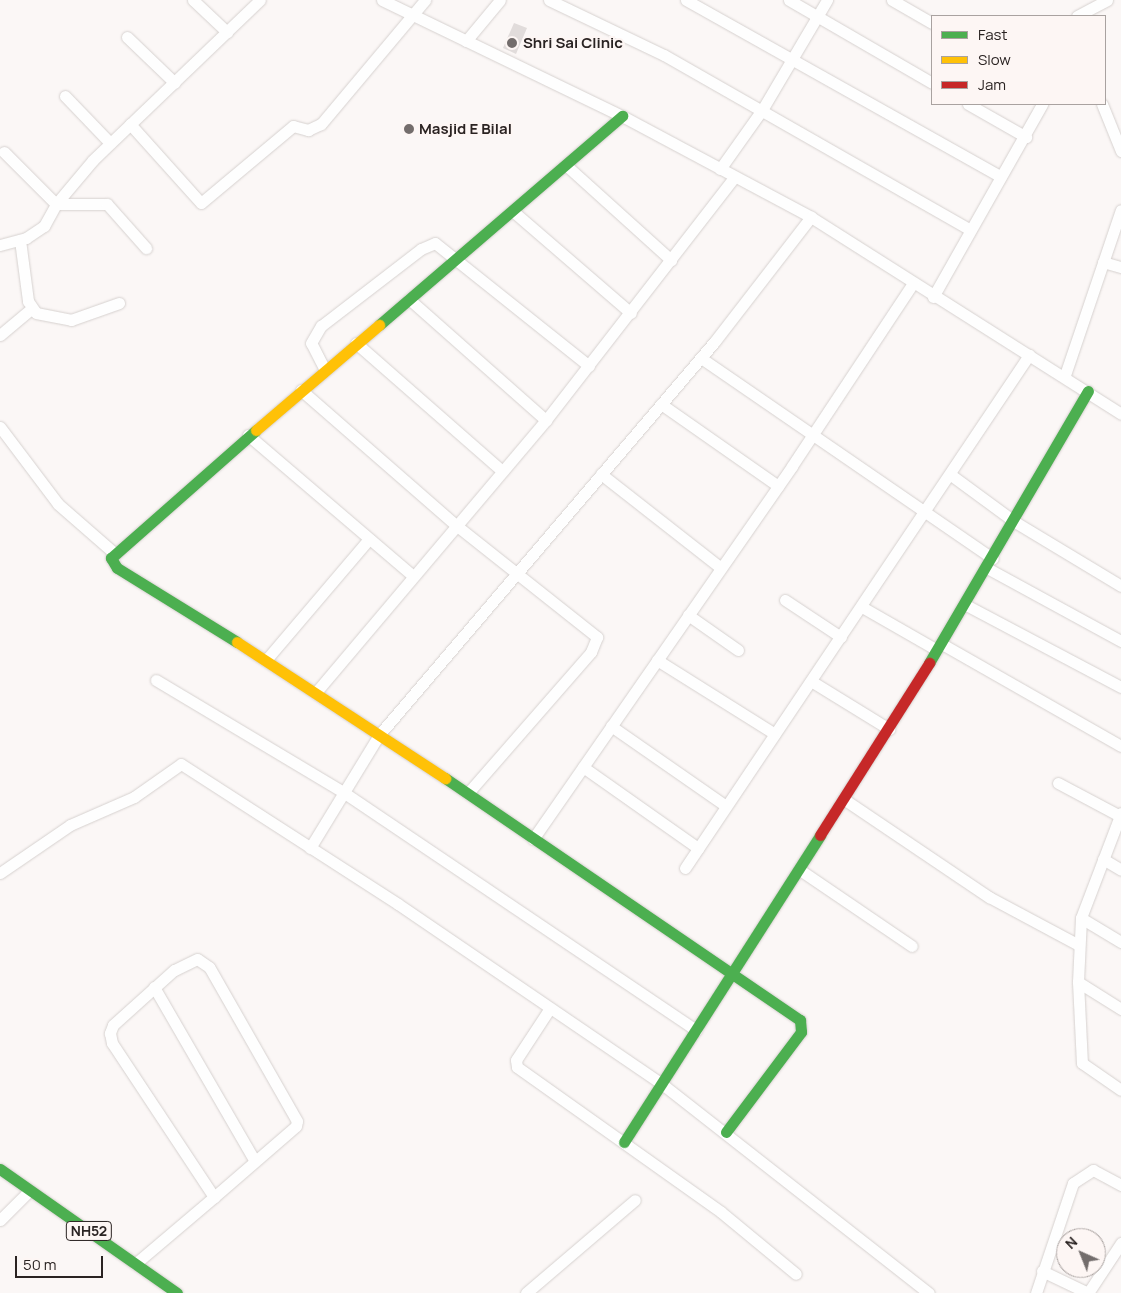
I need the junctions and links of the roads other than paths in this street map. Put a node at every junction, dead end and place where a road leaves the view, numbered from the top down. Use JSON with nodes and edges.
{"nodes":[{"id":1,"x":193,"y":0,"type":"edge"},
{"id":2,"x":243,"y":0,"type":"edge"},
{"id":3,"x":260,"y":0,"type":"edge"},
{"id":4,"x":382,"y":0,"type":"edge"},
{"id":5,"x":425,"y":0,"type":"edge"},
{"id":6,"x":500,"y":0,"type":"edge"},
{"id":7,"x":549,"y":0,"type":"edge"},
{"id":8,"x":686,"y":0,"type":"edge"},
{"id":9,"x":789,"y":0,"type":"edge"},
{"id":10,"x":827,"y":0,"type":"edge"},
{"id":11,"x":892,"y":0,"type":"edge"},
{"id":12,"x":916,"y":0,"type":"edge"},
{"id":13,"x":1107,"y":0,"type":"edge"},
{"id":14,"x":251,"y":9,"type":"junction"},
{"id":15,"x":908,"y":9,"type":"junction"},
{"id":16,"x":413,"y":15,"type":"junction"},
{"id":17,"x":1079,"y":15,"type":"edge"},
{"id":18,"x":818,"y":16,"type":"junction"},
{"id":19,"x":931,"y":22,"type":"edge"},
{"id":20,"x":227,"y":32,"type":"junction"},
{"id":21,"x":127,"y":37,"type":"dead end"},
{"id":22,"x":466,"y":40,"type":"junction"},
{"id":23,"x":793,"y":58,"type":"junction"},
{"id":24,"x":931,"y":82,"type":"edge"},
{"id":25,"x":175,"y":83,"type":"junction"},
{"id":26,"x":65,"y":96,"type":"dead end"},
{"id":27,"x":970,"y":105,"type":"edge"},
{"id":28,"x":1042,"y":105,"type":"edge"},
{"id":29,"x":1102,"y":105,"type":"edge"},
{"id":30,"x":762,"y":110,"type":"junction"},
{"id":31,"x":622,"y":116,"type":"junction"},
{"id":32,"x":130,"y":124,"type":"junction"},
{"id":33,"x":1026,"y":137,"type":"junction"},
{"id":34,"x":110,"y":143,"type":"junction"},
{"id":35,"x":1121,"y":150,"type":"edge"},
{"id":36,"x":4,"y":152,"type":"dead end"},
{"id":37,"x":568,"y":167,"type":"junction"},
{"id":38,"x":720,"y":169,"type":"junction"},
{"id":39,"x":1001,"y":177,"type":"junction"},
{"id":40,"x":734,"y":178,"type":"junction"},
{"id":41,"x":56,"y":204,"type":"junction"},
{"id":42,"x":1121,"y":210,"type":"edge"},
{"id":43,"x":515,"y":213,"type":"junction"},
{"id":44,"x":811,"y":217,"type":"junction"},
{"id":45,"x":969,"y":229,"type":"junction"},
{"id":46,"x":20,"y":240,"type":"junction"},
{"id":47,"x":0,"y":245,"type":"edge"},
{"id":48,"x":146,"y":248,"type":"dead end"},
{"id":49,"x":460,"y":259,"type":"junction"},
{"id":50,"x":671,"y":260,"type":"junction"},
{"id":51,"x":1103,"y":262,"type":"junction"},
{"id":52,"x":1121,"y":267,"type":"edge"},
{"id":53,"x":913,"y":283,"type":"junction"},
{"id":54,"x":933,"y":297,"type":"junction"},
{"id":55,"x":409,"y":300,"type":"junction"},
{"id":56,"x":119,"y":302,"type":"dead end"},
{"id":57,"x":31,"y":309,"type":"junction"},
{"id":58,"x":631,"y":313,"type":"junction"},
{"id":59,"x":0,"y":334,"type":"edge"},
{"id":60,"x":356,"y":343,"type":"junction"},
{"id":61,"x":1029,"y":355,"type":"junction"},
{"id":62,"x":700,"y":358,"type":"junction"},
{"id":63,"x":589,"y":366,"type":"junction"},
{"id":64,"x":325,"y":370,"type":"junction"},
{"id":65,"x":1065,"y":375,"type":"junction"},
{"id":66,"x":301,"y":390,"type":"junction"},
{"id":67,"x":1088,"y":391,"type":"junction"},
{"id":68,"x":661,"y":404,"type":"junction"},
{"id":69,"x":1121,"y":414,"type":"edge"},
{"id":70,"x":546,"y":420,"type":"junction"},
{"id":71,"x":0,"y":426,"type":"edge"},
{"id":72,"x":813,"y":434,"type":"junction"},
{"id":73,"x":248,"y":435,"type":"junction"},
{"id":74,"x":502,"y":471,"type":"junction"},
{"id":75,"x":601,"y":474,"type":"junction"},
{"id":76,"x":951,"y":475,"type":"junction"},
{"id":77,"x":778,"y":486,"type":"junction"},
{"id":78,"x":927,"y":512,"type":"junction"},
{"id":79,"x":1015,"y":522,"type":"junction"},
{"id":80,"x":457,"y":526,"type":"junction"},
{"id":81,"x":369,"y":539,"type":"junction"},
{"id":82,"x":113,"y":552,"type":"junction"},
{"id":83,"x":990,"y":563,"type":"junction"},
{"id":84,"x":720,"y":568,"type":"junction"},
{"id":85,"x":516,"y":572,"type":"junction"},
{"id":86,"x":413,"y":576,"type":"junction"},
{"id":87,"x":1121,"y":586,"type":"edge"},
{"id":88,"x":785,"y":600,"type":"dead end"},
{"id":89,"x":966,"y":605,"type":"junction"},
{"id":90,"x":862,"y":607,"type":"junction"},
{"id":91,"x":688,"y":615,"type":"junction"},
{"id":92,"x":841,"y":637,"type":"junction"},
{"id":93,"x":1121,"y":641,"type":"edge"},
{"id":94,"x":940,"y":647,"type":"junction"},
{"id":95,"x":738,"y":650,"type":"dead end"},
{"id":96,"x":266,"y":660,"type":"junction"},
{"id":97,"x":657,"y":660,"type":"junction"},
{"id":98,"x":156,"y":680,"type":"dead end"},
{"id":99,"x":811,"y":681,"type":"junction"},
{"id":100,"x":1121,"y":687,"type":"edge"},
{"id":101,"x":317,"y":691,"type":"junction"},
{"id":102,"x":611,"y":726,"type":"junction"},
{"id":103,"x":889,"y":729,"type":"junction"},
{"id":104,"x":775,"y":734,"type":"junction"},
{"id":105,"x":379,"y":735,"type":"junction"},
{"id":106,"x":1121,"y":746,"type":"edge"},
{"id":107,"x":583,"y":768,"type":"junction"},
{"id":108,"x":1058,"y":783,"type":"dead end"},
{"id":109,"x":343,"y":792,"type":"junction"},
{"id":110,"x":468,"y":793,"type":"junction"},
{"id":111,"x":845,"y":800,"type":"junction"},
{"id":112,"x":726,"y":806,"type":"junction"},
{"id":113,"x":1120,"y":814,"type":"edge"},
{"id":114,"x":534,"y":839,"type":"junction"},
{"id":115,"x":310,"y":848,"type":"junction"},
{"id":116,"x":698,"y":848,"type":"junction"},
{"id":117,"x":1103,"y":859,"type":"junction"},
{"id":118,"x":685,"y":868,"type":"dead end"},
{"id":119,"x":800,"y":870,"type":"junction"},
{"id":120,"x":1121,"y":870,"type":"edge"},
{"id":121,"x":0,"y":873,"type":"edge"},
{"id":122,"x":1081,"y":918,"type":"junction"},
{"id":123,"x":1121,"y":942,"type":"edge"},
{"id":124,"x":1080,"y":945,"type":"junction"},
{"id":125,"x":912,"y":946,"type":"dead end"},
{"id":126,"x":734,"y":974,"type":"junction"},
{"id":127,"x":1078,"y":982,"type":"junction"},
{"id":128,"x":154,"y":987,"type":"junction"},
{"id":129,"x":550,"y":1008,"type":"junction"},
{"id":130,"x":1121,"y":1009,"type":"edge"},
{"id":131,"x":696,"y":1030,"type":"junction"},
{"id":132,"x":662,"y":1084,"type":"junction"},
{"id":133,"x":1121,"y":1090,"type":"edge"},
{"id":134,"x":726,"y":1132,"type":"junction"},
{"id":135,"x":624,"y":1142,"type":"junction"},
{"id":136,"x":255,"y":1161,"type":"junction"},
{"id":137,"x":0,"y":1169,"type":"edge"},
{"id":138,"x":1121,"y":1185,"type":"edge"},
{"id":139,"x":30,"y":1190,"type":"junction"},
{"id":140,"x":214,"y":1197,"type":"junction"},
{"id":141,"x":636,"y":1200,"type":"dead end"},
{"id":142,"x":0,"y":1220,"type":"edge"},
{"id":143,"x":1121,"y":1243,"type":"edge"},
{"id":144,"x":135,"y":1264,"type":"junction"},
{"id":145,"x":1042,"y":1271,"type":"junction"},
{"id":146,"x":796,"y":1274,"type":"dead end"},
{"id":147,"x":177,"y":1293,"type":"edge"},
{"id":148,"x":526,"y":1293,"type":"edge"},
{"id":149,"x":928,"y":1293,"type":"edge"},
{"id":150,"x":1036,"y":1293,"type":"edge"},
{"id":151,"x":1088,"y":1293,"type":"edge"}],
"edges":[{"from":1,"to":20,"type":"street"},
{"from":2,"to":14,"type":"street"},
{"from":3,"to":14,"type":"street"},
{"from":4,"to":16,"type":"street"},
{"from":5,"to":16,"type":"street"},
{"from":6,"to":22,"type":"street"},
{"from":7,"to":30,"type":"street"},
{"from":8,"to":23,"type":"street"},
{"from":9,"to":18,"type":"street"},
{"from":10,"to":18,"type":"street"},
{"from":11,"to":15,"type":"street"},
{"from":12,"to":15,"type":"street"},
{"from":13,"to":17,"type":"street"},
{"from":14,"to":20,"type":"street"},
{"from":15,"to":19,"type":"street"},
{"from":16,"to":22,"type":"street"},
{"from":16,"to":32,"type":"street"},
{"from":18,"to":23,"type":"street"},
{"from":18,"to":24,"type":"street"},
{"from":20,"to":25,"type":"street"},
{"from":21,"to":25,"type":"street"},
{"from":22,"to":31,"type":"street"},
{"from":23,"to":30,"type":"street"},
{"from":23,"to":39,"type":"street"},
{"from":25,"to":32,"type":"street"},
{"from":26,"to":34,"type":"street"},
{"from":27,"to":33,"type":"street"},
{"from":28,"to":33,"type":"street"},
{"from":29,"to":35,"type":"street"},
{"from":30,"to":38,"type":"street"},
{"from":30,"to":45,"type":"street"},
{"from":31,"to":37,"type":"main road"},
{"from":31,"to":38,"type":"street"},
{"from":32,"to":34,"type":"street"},
{"from":33,"to":39,"type":"street"},
{"from":34,"to":41,"type":"street"},
{"from":36,"to":41,"type":"street"},
{"from":37,"to":43,"type":"main road"},
{"from":37,"to":50,"type":"street"},
{"from":38,"to":40,"type":"street"},
{"from":39,"to":45,"type":"street"},
{"from":40,"to":44,"type":"street"},
{"from":40,"to":50,"type":"street"},
{"from":41,"to":46,"type":"street"},
{"from":41,"to":48,"type":"street"},
{"from":42,"to":51,"type":"street"},
{"from":43,"to":49,"type":"main road"},
{"from":43,"to":58,"type":"street"},
{"from":44,"to":53,"type":"street"},
{"from":44,"to":62,"type":"street"},
{"from":45,"to":54,"type":"street"},
{"from":46,"to":47,"type":"street"},
{"from":46,"to":57,"type":"street"},
{"from":49,"to":55,"type":"main road"},
{"from":49,"to":63,"type":"street"},
{"from":49,"to":64,"type":"street"},
{"from":50,"to":58,"type":"street"},
{"from":51,"to":52,"type":"street"},
{"from":51,"to":65,"type":"street"},
{"from":53,"to":54,"type":"street"},
{"from":53,"to":72,"type":"street"},
{"from":54,"to":61,"type":"street"},
{"from":55,"to":60,"type":"main road"},
{"from":55,"to":70,"type":"street"},
{"from":56,"to":57,"type":"street"},
{"from":57,"to":59,"type":"street"},
{"from":58,"to":63,"type":"street"},
{"from":60,"to":64,"type":"main road"},
{"from":60,"to":74,"type":"street"},
{"from":61,"to":65,"type":"street"},
{"from":61,"to":76,"type":"street"},
{"from":62,"to":68,"type":"street"},
{"from":62,"to":72,"type":"street"},
{"from":63,"to":70,"type":"street"},
{"from":64,"to":66,"type":"main road"},
{"from":65,"to":67,"type":"street"},
{"from":66,"to":73,"type":"main road"},
{"from":66,"to":80,"type":"street"},
{"from":67,"to":69,"type":"street"},
{"from":67,"to":79,"type":"main road"},
{"from":68,"to":75,"type":"street"},
{"from":68,"to":77,"type":"street"},
{"from":70,"to":74,"type":"street"},
{"from":71,"to":82,"type":"street"},
{"from":72,"to":77,"type":"street"},
{"from":72,"to":78,"type":"street"},
{"from":73,"to":81,"type":"street"},
{"from":73,"to":82,"type":"main road"},
{"from":74,"to":80,"type":"street"},
{"from":75,"to":84,"type":"street"},
{"from":75,"to":85,"type":"street"},
{"from":76,"to":78,"type":"street"},
{"from":76,"to":79,"type":"street"},
{"from":77,"to":84,"type":"street"},
{"from":78,"to":83,"type":"street"},
{"from":78,"to":90,"type":"street"},
{"from":79,"to":83,"type":"main road"},
{"from":79,"to":87,"type":"street"},
{"from":80,"to":85,"type":"street"},
{"from":80,"to":86,"type":"street"},
{"from":81,"to":86,"type":"street"},
{"from":81,"to":96,"type":"street"},
{"from":82,"to":96,"type":"main road"},
{"from":83,"to":89,"type":"main road"},
{"from":83,"to":93,"type":"street"},
{"from":84,"to":91,"type":"street"},
{"from":85,"to":105,"type":"street"},
{"from":85,"to":110,"type":"street"},
{"from":86,"to":101,"type":"street"},
{"from":88,"to":92,"type":"street"},
{"from":89,"to":94,"type":"main road"},
{"from":89,"to":100,"type":"street"},
{"from":90,"to":92,"type":"street"},
{"from":90,"to":94,"type":"street"},
{"from":91,"to":95,"type":"street"},
{"from":91,"to":97,"type":"street"},
{"from":92,"to":99,"type":"street"},
{"from":94,"to":103,"type":"main road"},
{"from":94,"to":106,"type":"street"},
{"from":96,"to":101,"type":"main road"},
{"from":97,"to":102,"type":"street"},
{"from":97,"to":104,"type":"street"},
{"from":98,"to":109,"type":"street"},
{"from":99,"to":103,"type":"street"},
{"from":99,"to":104,"type":"street"},
{"from":101,"to":105,"type":"main road"},
{"from":102,"to":107,"type":"street"},
{"from":102,"to":112,"type":"street"},
{"from":103,"to":111,"type":"main road"},
{"from":104,"to":112,"type":"street"},
{"from":105,"to":109,"type":"street"},
{"from":105,"to":110,"type":"main road"},
{"from":107,"to":114,"type":"street"},
{"from":107,"to":116,"type":"street"},
{"from":108,"to":113,"type":"street"},
{"from":109,"to":115,"type":"street"},
{"from":109,"to":131,"type":"street"},
{"from":110,"to":114,"type":"main road"},
{"from":111,"to":119,"type":"main road"},
{"from":111,"to":124,"type":"street"},
{"from":112,"to":116,"type":"street"},
{"from":113,"to":117,"type":"street"},
{"from":114,"to":126,"type":"main road"},
{"from":115,"to":121,"type":"street"},
{"from":115,"to":129,"type":"street"},
{"from":116,"to":118,"type":"street"},
{"from":117,"to":120,"type":"street"},
{"from":117,"to":122,"type":"street"},
{"from":119,"to":125,"type":"street"},
{"from":119,"to":126,"type":"main road"},
{"from":122,"to":123,"type":"street"},
{"from":122,"to":124,"type":"street"},
{"from":124,"to":127,"type":"street"},
{"from":126,"to":131,"type":"main road"},
{"from":126,"to":134,"type":"main road"},
{"from":127,"to":130,"type":"street"},
{"from":127,"to":133,"type":"street"},
{"from":128,"to":136,"type":"street"},
{"from":128,"to":136,"type":"street"},
{"from":128,"to":140,"type":"street"},
{"from":129,"to":132,"type":"street"},
{"from":129,"to":135,"type":"street"},
{"from":131,"to":132,"type":"main road"},
{"from":132,"to":134,"type":"street"},
{"from":132,"to":135,"type":"main road"},
{"from":134,"to":149,"type":"street"},
{"from":135,"to":146,"type":"street"},
{"from":136,"to":140,"type":"street"},
{"from":137,"to":139,"type":"main road","number":"NH52"},
{"from":138,"to":145,"type":"street"},
{"from":139,"to":142,"type":"street"},
{"from":139,"to":144,"type":"main road","number":"NH52"},
{"from":140,"to":144,"type":"street"},
{"from":141,"to":148,"type":"street"},
{"from":143,"to":151,"type":"street"},
{"from":144,"to":147,"type":"main road","number":"NH52"},
{"from":145,"to":150,"type":"street"},
{"from":145,"to":151,"type":"street"}]}
